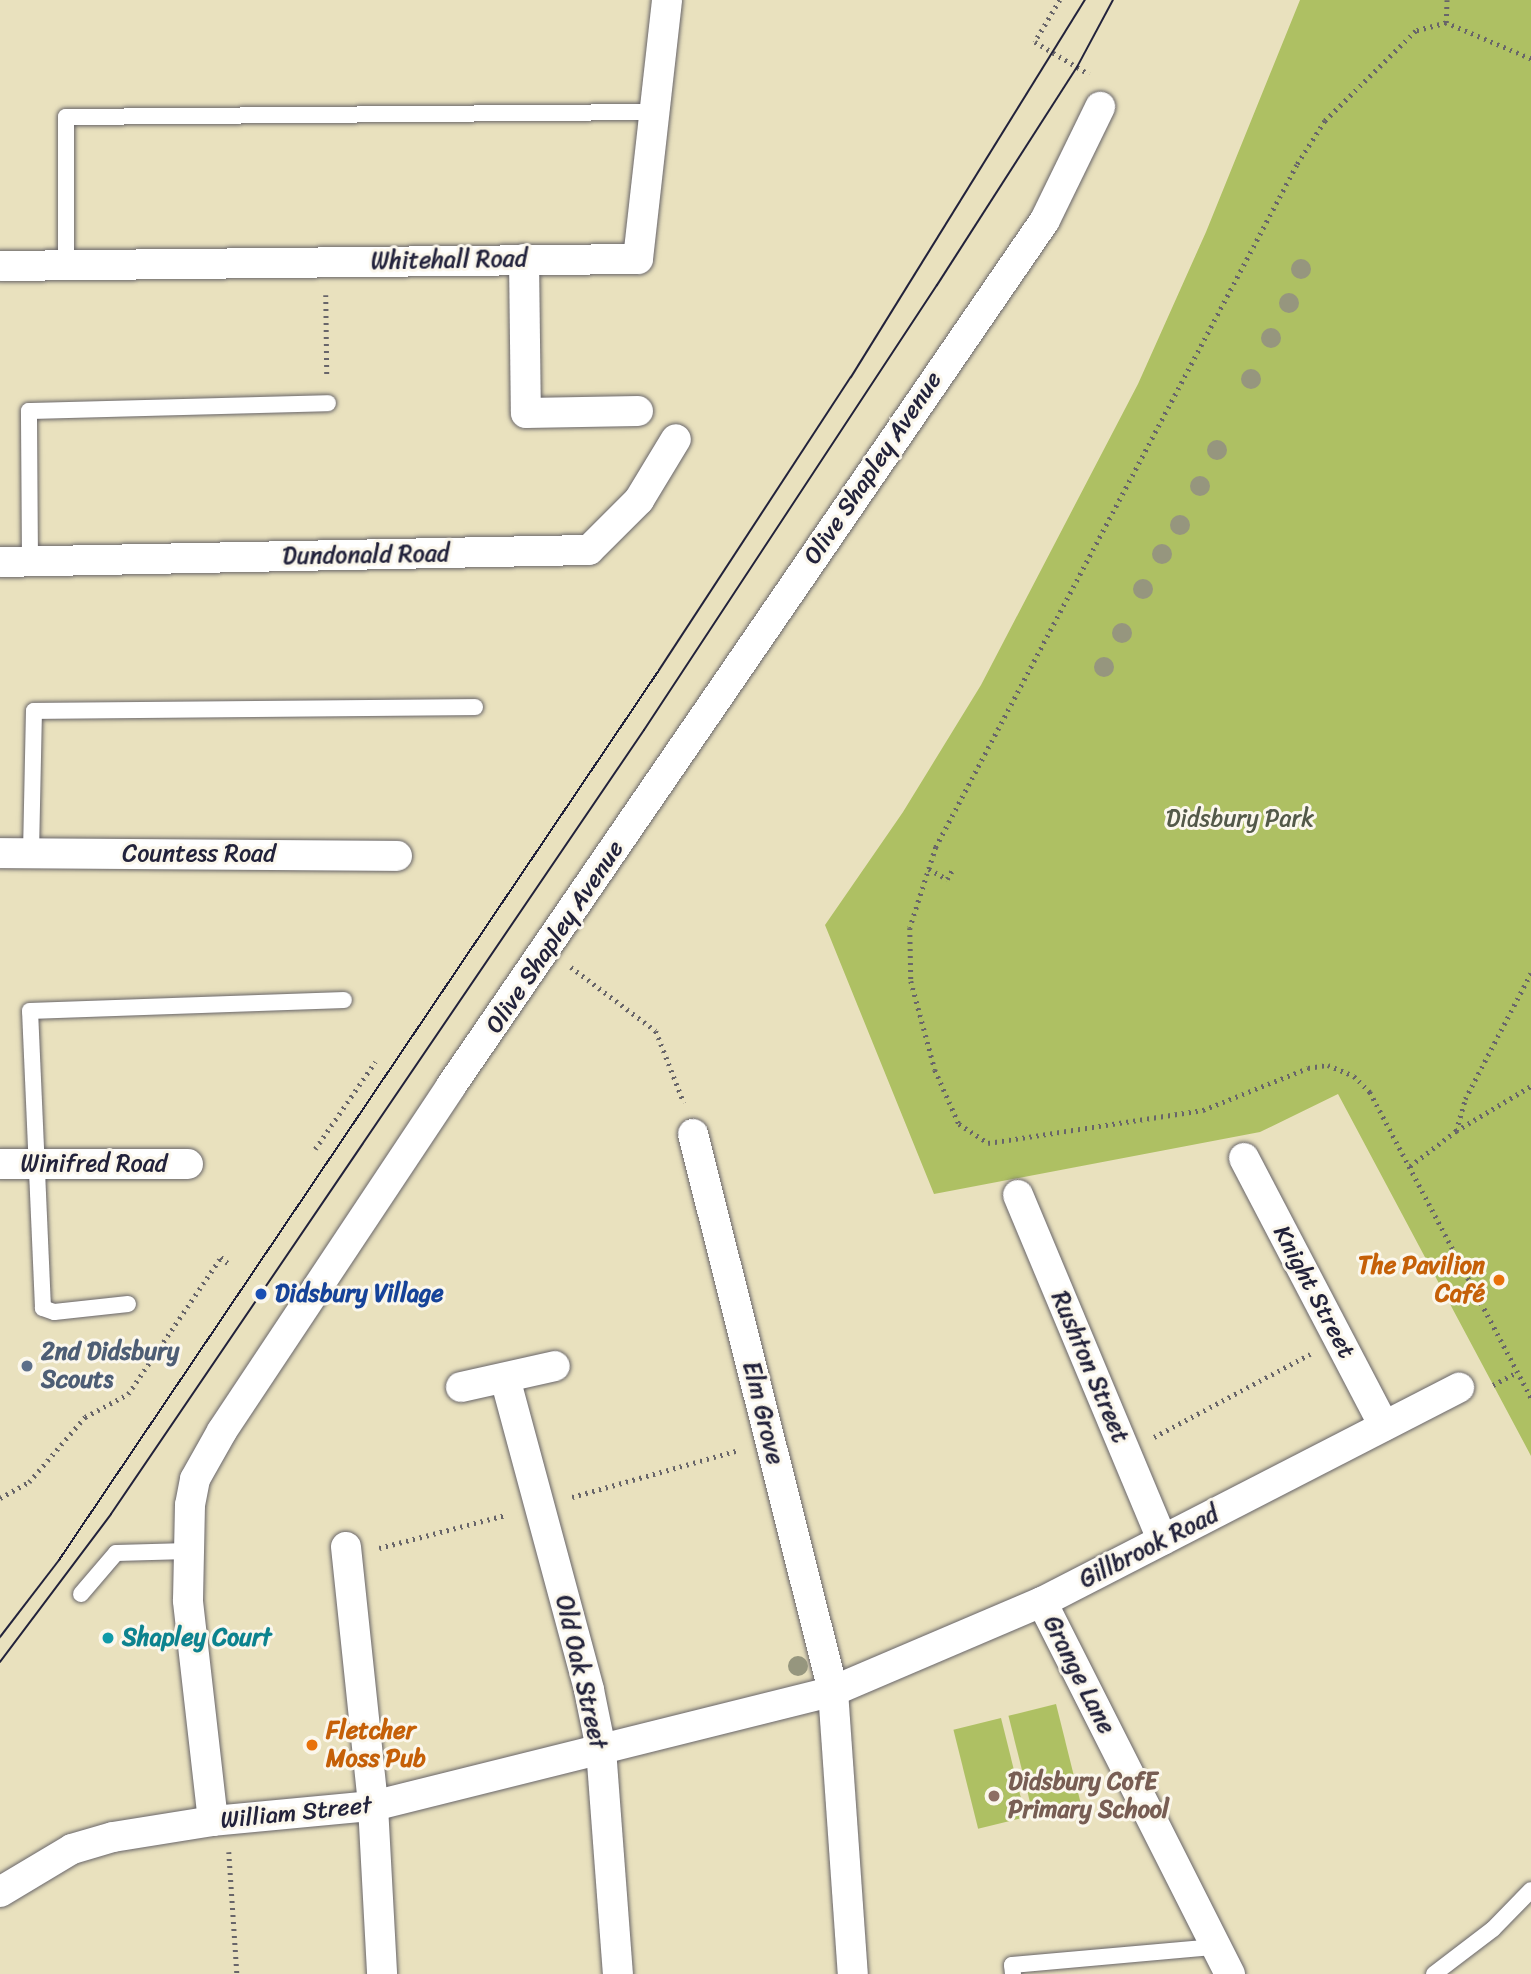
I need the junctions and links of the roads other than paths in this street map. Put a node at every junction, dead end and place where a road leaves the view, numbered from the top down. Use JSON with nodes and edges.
{"nodes":[{"id":1,"x":667,"y":0,"type":"edge"},
{"id":2,"x":1100,"y":107,"type":"dead end"},
{"id":3,"x":654,"y":112,"type":"junction"},
{"id":4,"x":524,"y":259,"type":"junction"},
{"id":5,"x":66,"y":265,"type":"junction"},
{"id":6,"x":0,"y":266,"type":"edge"},
{"id":7,"x":328,"y":403,"type":"road end"},
{"id":8,"x":638,"y":411,"type":"dead end"},
{"id":9,"x":676,"y":439,"type":"dead end"},
{"id":10,"x":0,"y":562,"type":"edge"},
{"id":11,"x":30,"y":562,"type":"junction"},
{"id":12,"x":475,"y":707,"type":"dead end"},
{"id":13,"x":0,"y":853,"type":"edge"},
{"id":14,"x":30,"y":853,"type":"junction"},
{"id":15,"x":397,"y":856,"type":"dead end"},
{"id":16,"x":344,"y":1000,"type":"dead end"},
{"id":17,"x":693,"y":1134,"type":"road end"},
{"id":18,"x":1244,"y":1158,"type":"dead end"},
{"id":19,"x":0,"y":1164,"type":"edge"},
{"id":20,"x":34,"y":1164,"type":"junction"},
{"id":21,"x":188,"y":1164,"type":"dead end"},
{"id":22,"x":1018,"y":1195,"type":"dead end"},
{"id":23,"x":128,"y":1304,"type":"dead end"},
{"id":24,"x":555,"y":1366,"type":"dead end"},
{"id":25,"x":505,"y":1378,"type":"junction"},
{"id":26,"x":461,"y":1387,"type":"dead end"},
{"id":27,"x":1459,"y":1388,"type":"dead end"},
{"id":28,"x":1384,"y":1426,"type":"junction"},
{"id":29,"x":1162,"y":1540,"type":"junction"},
{"id":30,"x":188,"y":1551,"type":"junction"},
{"id":31,"x":347,"y":1552,"type":"road end"},
{"id":32,"x":81,"y":1594,"type":"dead end"},
{"id":33,"x":1042,"y":1602,"type":"junction"},
{"id":34,"x":833,"y":1691,"type":"junction"},
{"id":35,"x":601,"y":1749,"type":"junction"},
{"id":36,"x":373,"y":1806,"type":"junction"},
{"id":37,"x":220,"y":1820,"type":"junction"},
{"id":38,"x":1531,"y":1890,"type":"edge"},
{"id":39,"x":0,"y":1892,"type":"edge"},
{"id":40,"x":1215,"y":1947,"type":"junction"},
{"id":41,"x":382,"y":1974,"type":"edge"},
{"id":42,"x":618,"y":1974,"type":"edge"},
{"id":43,"x":853,"y":1974,"type":"edge"},
{"id":44,"x":1013,"y":1974,"type":"edge"},
{"id":45,"x":1230,"y":1974,"type":"edge"},
{"id":46,"x":1434,"y":1974,"type":"edge"}],
"edges":[{"from":1,"to":3,"type":"street","name":"Whitehall Road"},
{"from":2,"to":30,"type":"street","name":"Olive Shapley Avenue"},
{"from":3,"to":4,"type":"street","name":"Whitehall Road"},
{"from":3,"to":5,"type":"lane"},
{"from":4,"to":5,"type":"street","name":"Whitehall Road"},
{"from":4,"to":8,"type":"street"},
{"from":5,"to":6,"type":"street","name":"Whitehall Road"},
{"from":7,"to":11,"type":"lane"},
{"from":9,"to":11,"type":"street","name":"Dundonald Road"},
{"from":10,"to":11,"type":"street","name":"Dundonald Road"},
{"from":12,"to":14,"type":"lane"},
{"from":13,"to":14,"type":"street","name":"Countess Road"},
{"from":14,"to":15,"type":"street","name":"Countess Road"},
{"from":16,"to":20,"type":"lane"},
{"from":17,"to":34,"type":"street","name":"Elm Grove"},
{"from":18,"to":28,"type":"street","name":"Knight Street"},
{"from":19,"to":20,"type":"street","name":"Winifred Road"},
{"from":20,"to":21,"type":"street","name":"Winifred Road"},
{"from":20,"to":23,"type":"lane"},
{"from":22,"to":29,"type":"street","name":"Rushton Street"},
{"from":24,"to":25,"type":"street"},
{"from":25,"to":26,"type":"street"},
{"from":25,"to":35,"type":"street","name":"Old Oak Street"},
{"from":27,"to":28,"type":"street","name":"Gillbrook Road"},
{"from":28,"to":29,"type":"street","name":"Gillbrook Road"},
{"from":29,"to":33,"type":"street","name":"Gillbrook Road"},
{"from":30,"to":32,"type":"lane"},
{"from":30,"to":37,"type":"street","name":"Olive Shapley Avenue"},
{"from":31,"to":36,"type":"street"},
{"from":33,"to":34,"type":"street","name":"Gillbrook Road"},
{"from":33,"to":40,"type":"street","name":"Grange Lane"},
{"from":34,"to":35,"type":"street"},
{"from":34,"to":43,"type":"street","name":"Elm Grove"},
{"from":35,"to":36,"type":"street","name":"William Street"},
{"from":35,"to":42,"type":"street","name":"Old Oak Street"},
{"from":36,"to":37,"type":"street","name":"William Street"},
{"from":36,"to":41,"type":"street"},
{"from":37,"to":39,"type":"street","name":"William Street"},
{"from":38,"to":46,"type":"lane"},
{"from":40,"to":44,"type":"lane"},
{"from":40,"to":45,"type":"street","name":"Grange Lane"}]}
